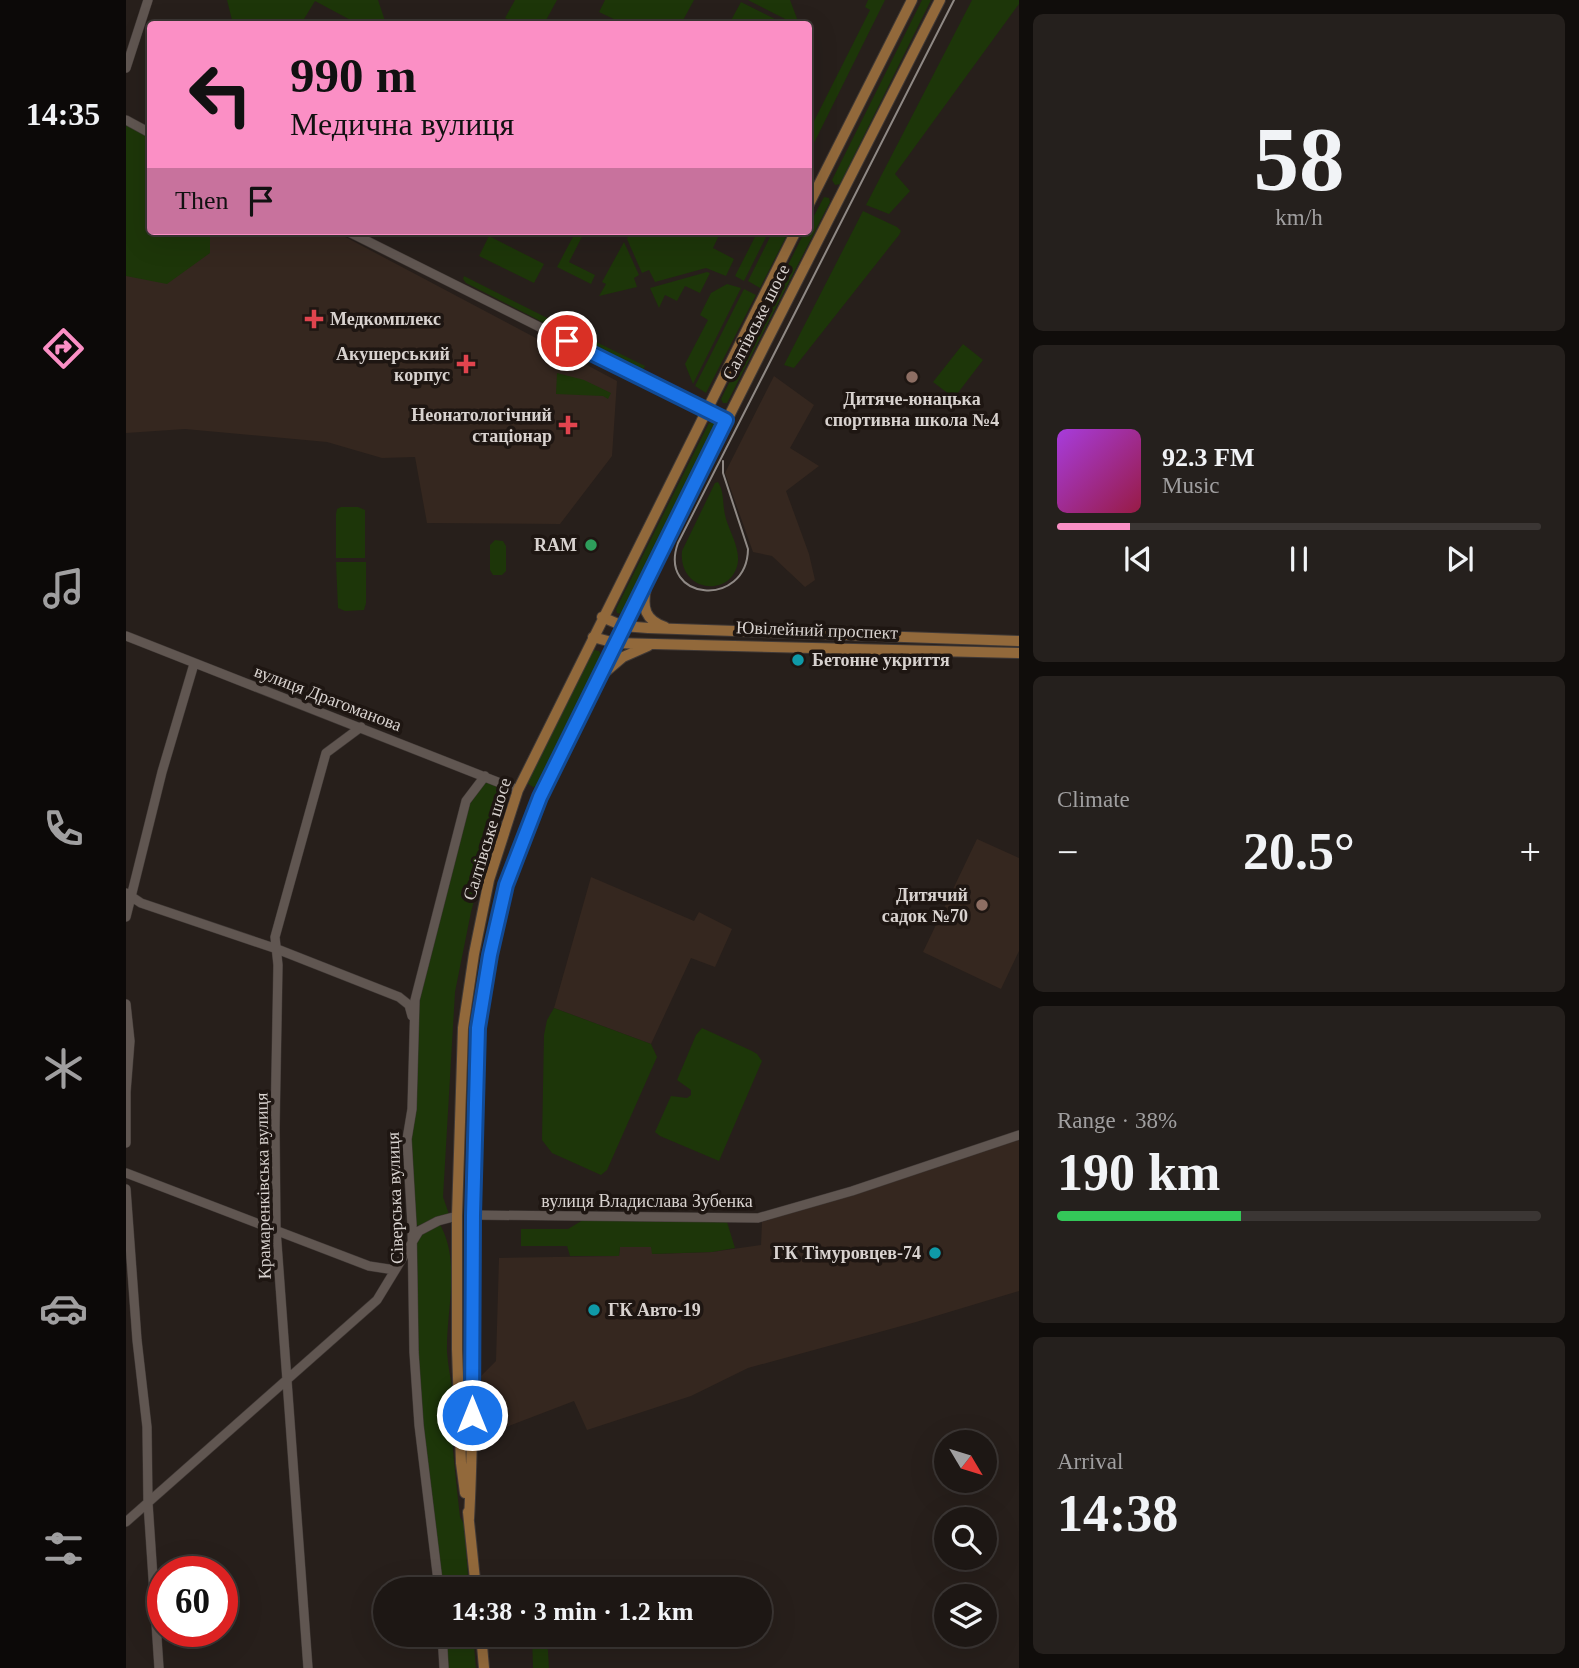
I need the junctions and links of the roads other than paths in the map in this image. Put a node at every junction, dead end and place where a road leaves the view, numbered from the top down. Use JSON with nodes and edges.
{"nodes":[{"id":1,"x":148,"y":0,"type":"edge"},
{"id":2,"x":912,"y":0,"type":"edge"},
{"id":3,"x":940,"y":0,"type":"edge"},
{"id":4,"x":126,"y":68,"type":"edge"},
{"id":5,"x":126,"y":121,"type":"edge"},
{"id":6,"x":147,"y":132,"type":"edge"},
{"id":7,"x":829,"y":191,"type":"junction"},
{"id":8,"x":812,"y":203,"type":"edge"},
{"id":9,"x":812,"y":229,"type":"edge"},
{"id":10,"x":355,"y":235,"type":"edge"},
{"id":11,"x":794,"y":235,"type":"edge"},
{"id":12,"x":809,"y":235,"type":"edge"},
{"id":13,"x":706,"y":410,"type":"junction"},
{"id":14,"x":726,"y":420,"type":"junction"},
{"id":15,"x":648,"y":579,"type":"junction"},
{"id":16,"x":602,"y":617,"type":"junction"},
{"id":17,"x":623,"y":626,"type":"junction"},
{"id":18,"x":671,"y":629,"type":"junction"},
{"id":19,"x":126,"y":636,"type":"edge"},
{"id":20,"x":593,"y":637,"type":"junction"},
{"id":21,"x":1019,"y":640,"type":"edge"},
{"id":22,"x":615,"y":643,"type":"junction"},
{"id":23,"x":660,"y":644,"type":"junction"},
{"id":24,"x":1019,"y":653,"type":"edge"},
{"id":25,"x":194,"y":664,"type":"junction"},
{"id":26,"x":596,"y":681,"type":"junction"},
{"id":27,"x":361,"y":727,"type":"junction"},
{"id":28,"x":485,"y":776,"type":"junction"},
{"id":29,"x":518,"y":790,"type":"junction"},
{"id":30,"x":540,"y":797,"type":"junction"},
{"id":31,"x":128,"y":894,"type":"edge"},
{"id":32,"x":126,"y":918,"type":"edge"},
{"id":33,"x":277,"y":949,"type":"junction"},
{"id":34,"x":126,"y":1004,"type":"edge"},
{"id":35,"x":414,"y":1023,"type":"junction"},
{"id":36,"x":1019,"y":1135,"type":"edge"},
{"id":37,"x":126,"y":1143,"type":"edge"},
{"id":38,"x":126,"y":1173,"type":"edge"},
{"id":39,"x":126,"y":1189,"type":"edge"},
{"id":40,"x":473,"y":1215,"type":"junction"},
{"id":41,"x":457,"y":1216,"type":"junction"},
{"id":42,"x":276,"y":1230,"type":"junction"},
{"id":43,"x":412,"y":1240,"type":"junction"},
{"id":44,"x":396,"y":1270,"type":"junction"},
{"id":45,"x":288,"y":1380,"type":"junction"},
{"id":46,"x":148,"y":1503,"type":"junction"},
{"id":47,"x":469,"y":1519,"type":"junction"},
{"id":48,"x":126,"y":1522,"type":"edge"},
{"id":49,"x":438,"y":1577,"type":"edge"},
{"id":50,"x":475,"y":1577,"type":"edge"},
{"id":51,"x":443,"y":1647,"type":"edge"},
{"id":52,"x":482,"y":1647,"type":"edge"},
{"id":53,"x":159,"y":1668,"type":"edge"},
{"id":54,"x":309,"y":1668,"type":"edge"},
{"id":55,"x":444,"y":1668,"type":"edge"},
{"id":56,"x":484,"y":1668,"type":"edge"}],
"edges":[{"from":1,"to":4,"type":"street"},
{"from":2,"to":7,"type":"main road","name":"Салтівське шосе"},
{"from":3,"to":7,"type":"main road","name":"Салтівське шосе"},
{"from":5,"to":6,"type":"street"},
{"from":7,"to":8,"type":"main road","name":"Салтівське шосе"},
{"from":7,"to":9,"type":"main road","name":"Салтівське шосе"},
{"from":10,"to":13,"type":"street"},
{"from":11,"to":13,"type":"main road","name":"Салтівське шосе"},
{"from":12,"to":14,"type":"main road","name":"Салтівське шосе"},
{"from":13,"to":14,"type":"main road"},
{"from":13,"to":16,"type":"main road","name":"Салтівське шосе"},
{"from":14,"to":15,"type":"main road","name":"Салтівське шосе"},
{"from":15,"to":17,"type":"main road","name":"Салтівське шосе"},
{"from":15,"to":18,"type":"main road"},
{"from":16,"to":17,"type":"main road","name":"Ювілейний проспект"},
{"from":16,"to":20,"type":"main road","name":"Салтівське шосе"},
{"from":17,"to":18,"type":"main road","name":"Ювілейний проспект"},
{"from":17,"to":22,"type":"main road","name":"Салтівське шосе"},
{"from":18,"to":21,"type":"main road","name":"Ювілейний проспект"},
{"from":19,"to":25,"type":"street","name":"вулиця Драгоманова"},
{"from":20,"to":22,"type":"main road","name":"Ювілейний проспект"},
{"from":20,"to":29,"type":"main road","name":"Салтівське шосе"},
{"from":22,"to":23,"type":"main road","name":"Ювілейний проспект"},
{"from":22,"to":26,"type":"main road","name":"Салтівське шосе"},
{"from":23,"to":24,"type":"main road","name":"Ювілейний проспект"},
{"from":23,"to":26,"type":"main road"},
{"from":25,"to":27,"type":"street","name":"вулиця Драгоманова"},
{"from":25,"to":31,"type":"street"},
{"from":26,"to":30,"type":"main road","name":"Салтівське шосе"},
{"from":27,"to":28,"type":"street","name":"вулиця Драгоманова"},
{"from":27,"to":33,"type":"street","name":"Крамаренківська вулиця"},
{"from":28,"to":29,"type":"street","name":"вулиця Драгоманова"},
{"from":28,"to":35,"type":"street","name":"Сіверська вулиця"},
{"from":29,"to":30,"type":"main road"},
{"from":29,"to":41,"type":"main road","name":"Салтівське шосе"},
{"from":30,"to":40,"type":"main road","name":"Салтівське шосе"},
{"from":31,"to":32,"type":"street"},
{"from":31,"to":33,"type":"street"},
{"from":33,"to":35,"type":"street"},
{"from":33,"to":42,"type":"street","name":"Крамаренківська вулиця"},
{"from":34,"to":37,"type":"street"},
{"from":35,"to":43,"type":"street","name":"Сіверська вулиця"},
{"from":36,"to":40,"type":"street","name":"вулиця Владислава Зубенка"},
{"from":38,"to":42,"type":"street"},
{"from":39,"to":46,"type":"street"},
{"from":40,"to":41,"type":"main road"},
{"from":40,"to":47,"type":"main road","name":"Салтівське шосе"},
{"from":41,"to":43,"type":"street"},
{"from":41,"to":47,"type":"main road","name":"Салтівське шосе"},
{"from":42,"to":44,"type":"street"},
{"from":42,"to":45,"type":"street","name":"Крамаренківська вулиця"},
{"from":43,"to":44,"type":"street"},
{"from":43,"to":49,"type":"street","name":"Сіверська вулиця"},
{"from":44,"to":45,"type":"street"},
{"from":45,"to":46,"type":"street"},
{"from":45,"to":54,"type":"street","name":"Крамаренківська вулиця"},
{"from":46,"to":48,"type":"street"},
{"from":46,"to":53,"type":"street"},
{"from":47,"to":50,"type":"main road","name":"Салтівське шосе"},
{"from":51,"to":55,"type":"street"},
{"from":52,"to":56,"type":"main road"}]}
